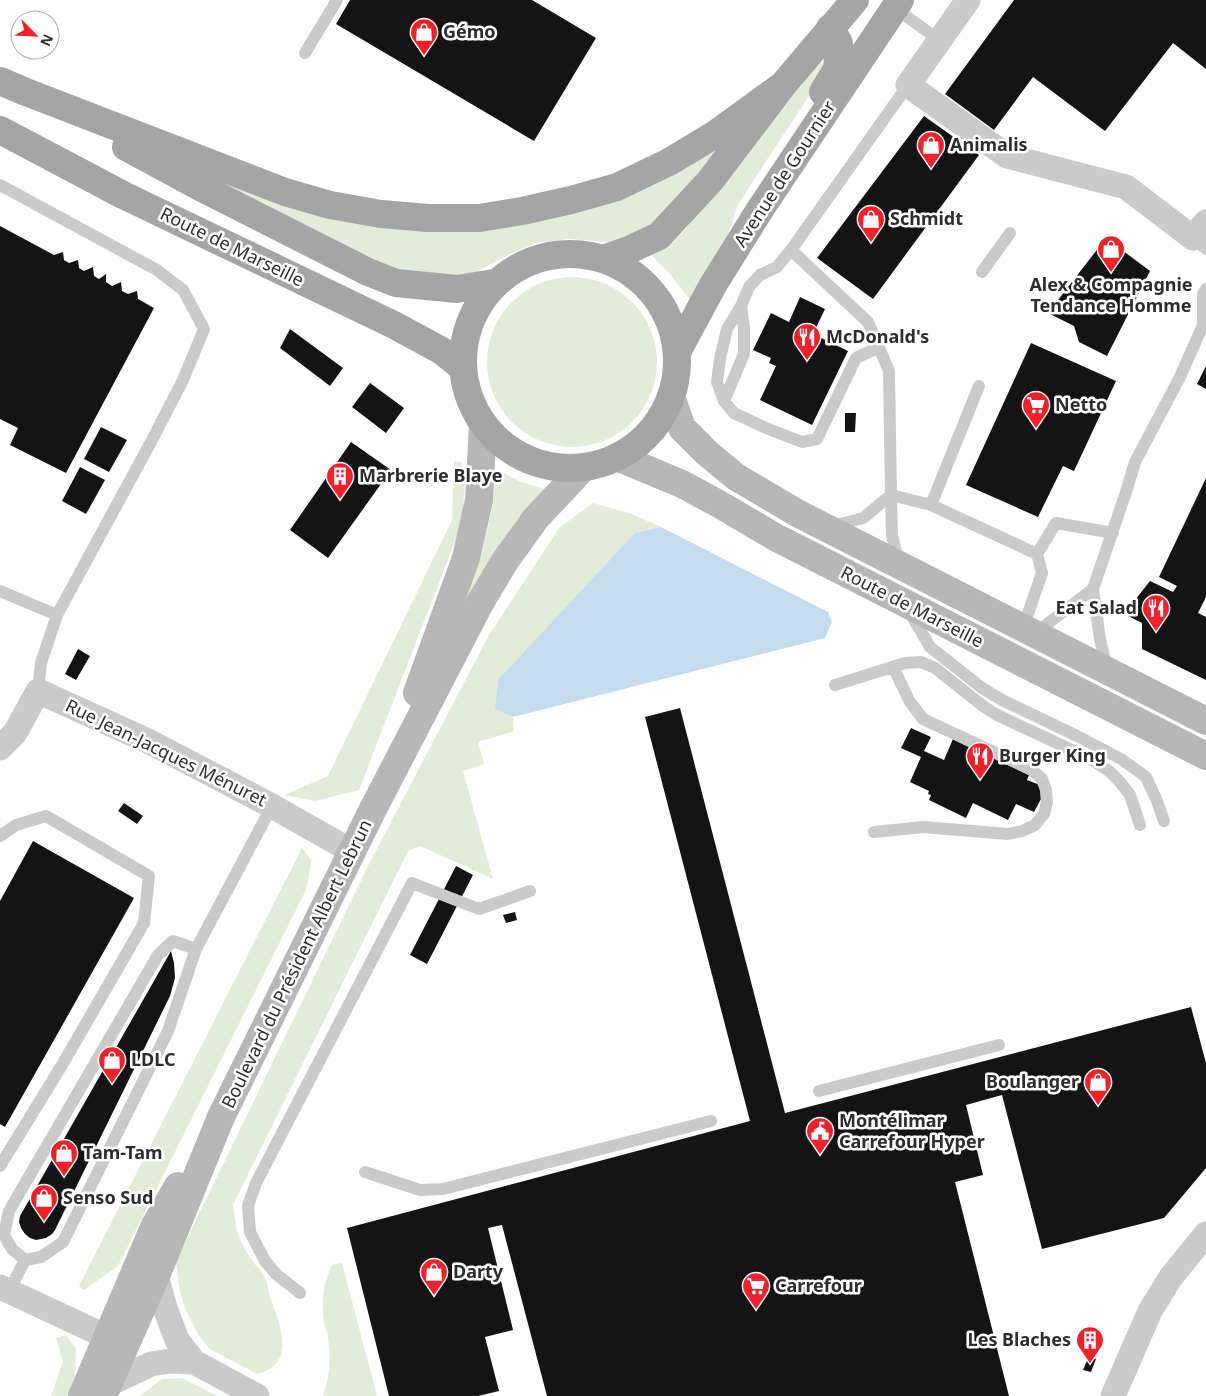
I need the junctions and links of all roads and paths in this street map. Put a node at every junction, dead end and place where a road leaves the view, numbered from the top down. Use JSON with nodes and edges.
{"nodes":[{"id":1,"x":337,"y":0,"type":"edge"},
{"id":2,"x":855,"y":0,"type":"edge"},
{"id":3,"x":968,"y":0,"type":"edge"},
{"id":4,"x":898,"y":4,"type":"edge"},
{"id":5,"x":830,"y":28,"type":"junction"},
{"id":6,"x":939,"y":40,"type":"junction"},
{"id":7,"x":305,"y":53,"type":"dead end"},
{"id":8,"x":0,"y":80,"type":"edge"},
{"id":9,"x":908,"y":84,"type":"junction"},
{"id":10,"x":783,"y":85,"type":"junction"},
{"id":11,"x":26,"y":92,"type":"junction"},
{"id":12,"x":0,"y":130,"type":"edge"},
{"id":13,"x":0,"y":185,"type":"edge"},
{"id":14,"x":761,"y":208,"type":"junction"},
{"id":15,"x":1010,"y":233,"type":"dead end"},
{"id":16,"x":1202,"y":236,"type":"edge"},
{"id":17,"x":790,"y":250,"type":"junction"},
{"id":18,"x":603,"y":259,"type":"junction"},
{"id":19,"x":982,"y":272,"type":"dead end"},
{"id":20,"x":494,"y":283,"type":"junction"},
{"id":21,"x":1206,"y":289,"type":"edge"},
{"id":22,"x":742,"y":306,"type":"junction"},
{"id":23,"x":879,"y":347,"type":"junction"},
{"id":24,"x":677,"y":352,"type":"junction"},
{"id":25,"x":462,"y":367,"type":"junction"},
{"id":26,"x":979,"y":386,"type":"dead end"},
{"id":27,"x":671,"y":396,"type":"junction"},
{"id":28,"x":724,"y":401,"type":"junction"},
{"id":29,"x":483,"y":424,"type":"junction"},
{"id":30,"x":617,"y":457,"type":"junction"},
{"id":31,"x":583,"y":468,"type":"junction"},
{"id":32,"x":891,"y":495,"type":"junction"},
{"id":33,"x":931,"y":505,"type":"junction"},
{"id":34,"x":825,"y":528,"type":"junction"},
{"id":35,"x":1113,"y":533,"type":"junction"},
{"id":36,"x":1037,"y":554,"type":"junction"},
{"id":37,"x":900,"y":566,"type":"junction"},
{"id":38,"x":1093,"y":589,"type":"junction"},
{"id":39,"x":0,"y":591,"type":"edge"},
{"id":40,"x":904,"y":603,"type":"junction"},
{"id":41,"x":57,"y":615,"type":"junction"},
{"id":42,"x":1028,"y":631,"type":"junction"},
{"id":43,"x":893,"y":667,"type":"junction"},
{"id":44,"x":1107,"y":671,"type":"junction"},
{"id":45,"x":835,"y":685,"type":"dead end"},
{"id":46,"x":38,"y":691,"type":"junction"},
{"id":47,"x":1206,"y":722,"type":"edge"},
{"id":48,"x":0,"y":748,"type":"edge"},
{"id":49,"x":1206,"y":756,"type":"edge"},
{"id":50,"x":272,"y":806,"type":"junction"},
{"id":51,"x":372,"y":811,"type":"junction"},
{"id":52,"x":1164,"y":821,"type":"dead end"},
{"id":53,"x":1140,"y":825,"type":"dead end"},
{"id":54,"x":874,"y":832,"type":"dead end"},
{"id":55,"x":0,"y":836,"type":"edge"},
{"id":56,"x":353,"y":852,"type":"junction"},
{"id":57,"x":530,"y":891,"type":"dead end"},
{"id":58,"x":196,"y":949,"type":"junction"},
{"id":59,"x":1000,"y":1045,"type":"dead end"},
{"id":60,"x":819,"y":1091,"type":"dead end"},
{"id":61,"x":221,"y":1117,"type":"junction"},
{"id":62,"x":711,"y":1122,"type":"dead end"},
{"id":63,"x":0,"y":1166,"type":"edge"},
{"id":64,"x":366,"y":1172,"type":"dead end"},
{"id":65,"x":1206,"y":1234,"type":"edge"},
{"id":66,"x":25,"y":1260,"type":"junction"},
{"id":67,"x":156,"y":1276,"type":"junction"},
{"id":68,"x":5,"y":1289,"type":"edge"},
{"id":69,"x":300,"y":1292,"type":"dead end"},
{"id":70,"x":107,"y":1337,"type":"junction"},
{"id":71,"x":194,"y":1362,"type":"junction"},
{"id":72,"x":106,"y":1390,"type":"edge"},
{"id":73,"x":82,"y":1396,"type":"edge"},
{"id":74,"x":257,"y":1396,"type":"edge"},
{"id":75,"x":1113,"y":1396,"type":"edge"}],
"edges":[{"from":1,"to":7,"type":"lane"},
{"from":2,"to":5,"type":"main road"},
{"from":3,"to":6,"type":"street"},
{"from":4,"to":6,"type":"lane"},
{"from":4,"to":14,"type":"main road","name":"Avenue de Gournier"},
{"from":5,"to":10,"type":"main road"},
{"from":5,"to":14,"type":"main road"},
{"from":6,"to":9,"type":"street"},
{"from":8,"to":11,"type":"main road"},
{"from":9,"to":16,"type":"street"},
{"from":9,"to":17,"type":"lane"},
{"from":10,"to":11,"type":"main road"},
{"from":10,"to":18,"type":"main road"},
{"from":11,"to":20,"type":"main road"},
{"from":12,"to":25,"type":"main road","name":"Route de Marseille"},
{"from":13,"to":41,"type":"lane"},
{"from":14,"to":24,"type":"main road","name":"Avenue de Gournier"},
{"from":15,"to":19,"type":"lane"},
{"from":17,"to":22,"type":"lane"},
{"from":17,"to":23,"type":"lane"},
{"from":18,"to":20,"type":"main road"},
{"from":18,"to":24,"type":"main road"},
{"from":20,"to":25,"type":"main road"},
{"from":21,"to":35,"type":"lane"},
{"from":22,"to":28,"type":"lane"},
{"from":22,"to":28,"type":"lane"},
{"from":23,"to":28,"type":"lane"},
{"from":23,"to":32,"type":"lane"},
{"from":24,"to":27,"type":"main road"},
{"from":25,"to":29,"type":"main road"},
{"from":26,"to":33,"type":"lane"},
{"from":27,"to":30,"type":"main road"},
{"from":27,"to":34,"type":"main road","name":"Route de Marseille"},
{"from":29,"to":31,"type":"main road"},
{"from":29,"to":51,"type":"main road","name":"Boulevard du Président Albert Lebrun"},
{"from":30,"to":31,"type":"main road"},
{"from":30,"to":40,"type":"main road","name":"Route de Marseille"},
{"from":31,"to":51,"type":"main road","name":"Boulevard du Président Albert Lebrun"},
{"from":32,"to":33,"type":"lane"},
{"from":32,"to":34,"type":"lane"},
{"from":32,"to":37,"type":"lane"},
{"from":33,"to":36,"type":"lane"},
{"from":34,"to":37,"type":"main road","name":"Route de Marseille"},
{"from":35,"to":36,"type":"lane"},
{"from":35,"to":38,"type":"lane"},
{"from":36,"to":42,"type":"lane"},
{"from":37,"to":42,"type":"main road","name":"Route de Marseille"},
{"from":38,"to":42,"type":"lane"},
{"from":38,"to":44,"type":"lane"},
{"from":39,"to":41,"type":"lane"},
{"from":40,"to":49,"type":"main road","name":"Route de Marseille"},
{"from":40,"to":52,"type":"lane"},
{"from":41,"to":46,"type":"lane"},
{"from":42,"to":44,"type":"main road","name":"Route de Marseille"},
{"from":43,"to":45,"type":"lane"},
{"from":43,"to":53,"type":"lane"},
{"from":43,"to":54,"type":"lane"},
{"from":44,"to":47,"type":"main road","name":"Route de Marseille"},
{"from":46,"to":48,"type":"street"},
{"from":46,"to":50,"type":"street","name":"Rue Jean-Jacques Ménuret"},
{"from":50,"to":56,"type":"street","name":"Rue Jean-Jacques Ménuret"},
{"from":50,"to":58,"type":"lane"},
{"from":51,"to":56,"type":"main road","name":"Boulevard du Président Albert Lebrun"},
{"from":55,"to":63,"type":"lane"},
{"from":56,"to":61,"type":"main road","name":"Boulevard du Président Albert Lebrun"},
{"from":57,"to":69,"type":"lane"},
{"from":58,"to":66,"type":"lane"},
{"from":58,"to":66,"type":"lane"},
{"from":59,"to":60,"type":"lane"},
{"from":61,"to":67,"type":"main road","name":"Boulevard du Président Albert Lebrun"},
{"from":61,"to":70,"type":"main road","name":"Boulevard du Président Albert Lebrun"},
{"from":62,"to":64,"type":"lane"},
{"from":65,"to":75,"type":"street"},
{"from":66,"to":68,"type":"lane"},
{"from":67,"to":71,"type":"street"},
{"from":67,"to":72,"type":"main road","name":"Boulevard du Président Albert Lebrun"},
{"from":68,"to":70,"type":"street"},
{"from":70,"to":73,"type":"main road","name":"Boulevard du Président Albert Lebrun"},
{"from":71,"to":72,"type":"street"},
{"from":71,"to":74,"type":"street"}]}
